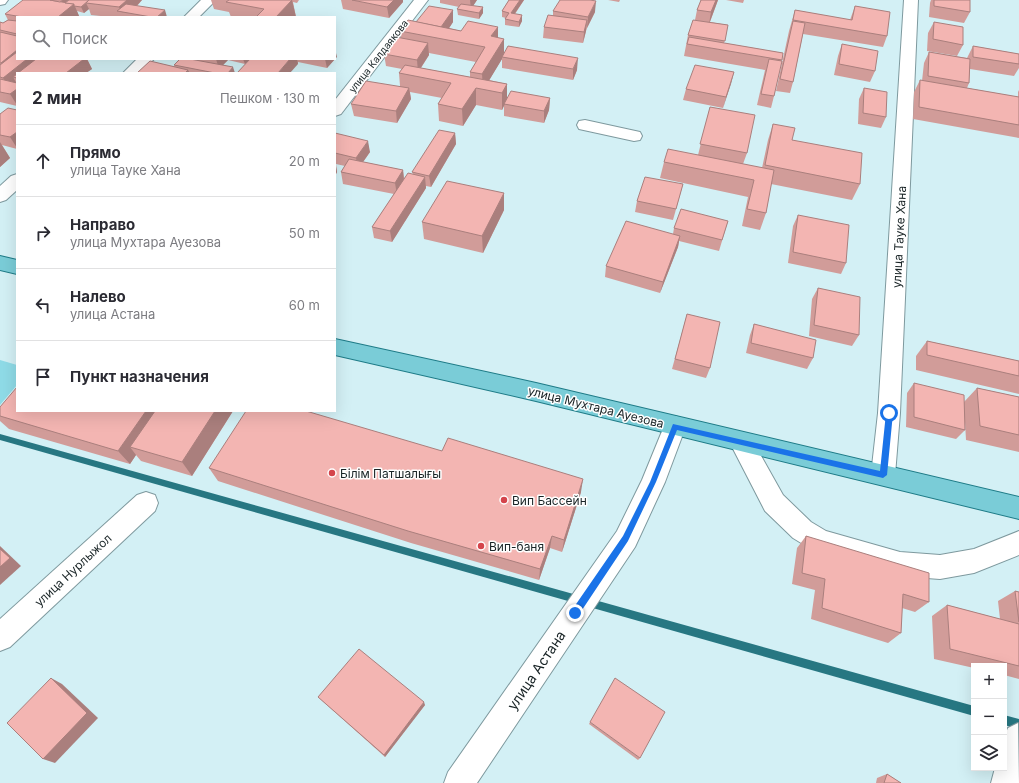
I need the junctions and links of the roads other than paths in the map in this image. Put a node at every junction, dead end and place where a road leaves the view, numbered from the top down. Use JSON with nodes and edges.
{"nodes":[{"id":1,"x":209,"y":0,"type":"edge"},
{"id":2,"x":422,"y":0,"type":"edge"},
{"id":3,"x":911,"y":0,"type":"edge"},
{"id":4,"x":192,"y":16,"type":"edge"},
{"id":5,"x":145,"y":60,"type":"edge"},
{"id":6,"x":132,"y":72,"type":"edge"},
{"id":7,"x":336,"y":110,"type":"edge"},
{"id":8,"x":585,"y":125,"type":"dead end"},
{"id":9,"x":634,"y":136,"type":"dead end"},
{"id":10,"x":16,"y":181,"type":"edge"},
{"id":11,"x":0,"y":196,"type":"edge"},
{"id":12,"x":0,"y":263,"type":"edge"},
{"id":13,"x":16,"y":267,"type":"edge"},
{"id":14,"x":336,"y":347,"type":"edge"},
{"id":15,"x":675,"y":426,"type":"junction"},
{"id":16,"x":742,"y":443,"type":"junction"},
{"id":17,"x":883,"y":475,"type":"junction"},
{"id":18,"x":146,"y":503,"type":"dead end"},
{"id":19,"x":1019,"y":508,"type":"edge"},
{"id":20,"x":1019,"y":543,"type":"edge"},
{"id":21,"x":0,"y":637,"type":"edge"},
{"id":22,"x":1018,"y":738,"type":"dead end"},
{"id":23,"x":459,"y":783,"type":"edge"},
{"id":24,"x":1006,"y":783,"type":"edge"}],
"edges":[{"from":1,"to":4,"type":"street"},
{"from":2,"to":7,"type":"street","name":"улица Калдаякова"},
{"from":3,"to":17,"type":"street","name":"улица Тауке Хана"},
{"from":5,"to":6,"type":"street"},
{"from":8,"to":9,"type":"street"},
{"from":10,"to":11,"type":"street"},
{"from":12,"to":13,"type":"main road"},
{"from":14,"to":15,"type":"main road","name":"улица Мухтара Ауезова"},
{"from":15,"to":16,"type":"main road","name":"улица Мухтара Ауезова"},
{"from":15,"to":23,"type":"street","name":"улица Астана"},
{"from":16,"to":17,"type":"main road","name":"улица Мухтара Ауезова"},
{"from":16,"to":20,"type":"street"},
{"from":17,"to":19,"type":"main road","name":"улица Мухтара Ауезова"},
{"from":18,"to":21,"type":"street","name":"улица Нурлыжол"},
{"from":22,"to":24,"type":"street"}]}
